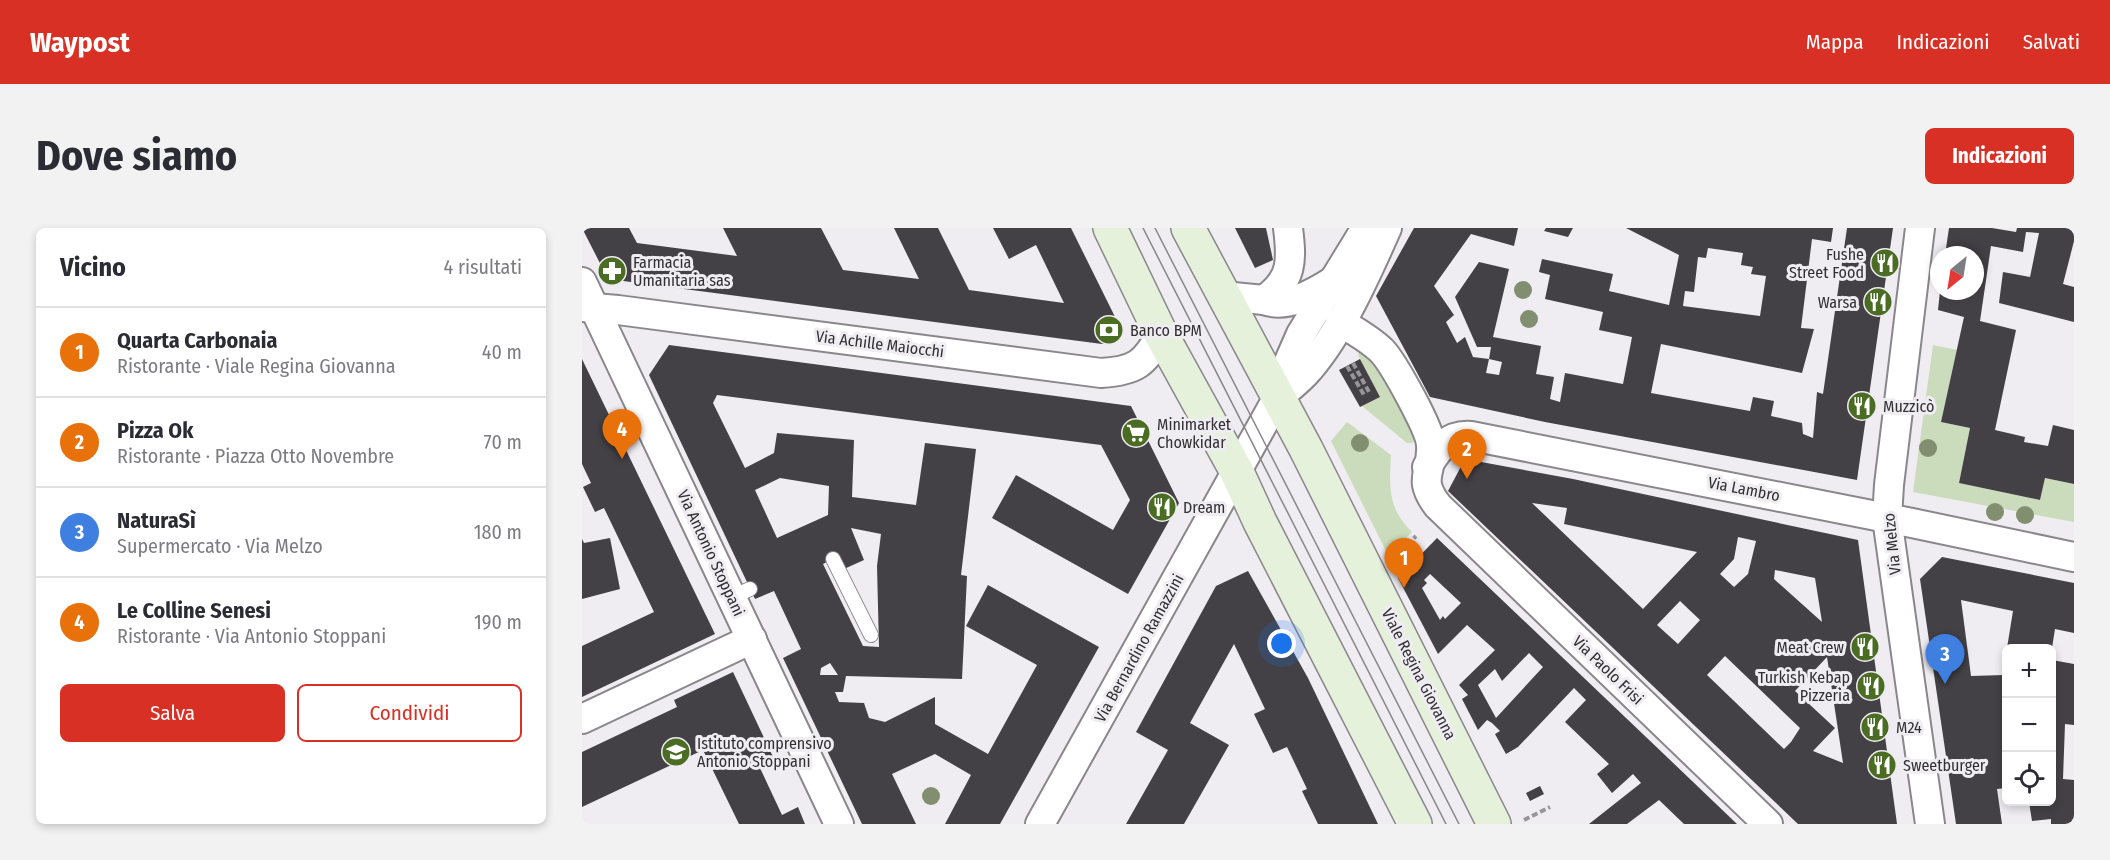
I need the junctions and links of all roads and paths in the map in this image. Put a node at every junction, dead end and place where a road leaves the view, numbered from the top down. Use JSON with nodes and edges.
{"nodes":[{"id":1,"x":1110,"y":228,"type":"edge"},
{"id":2,"x":1188,"y":228,"type":"edge"},
{"id":3,"x":1288,"y":228,"type":"edge"},
{"id":4,"x":1366,"y":228,"type":"edge"},
{"id":5,"x":1387,"y":228,"type":"edge"},
{"id":6,"x":1920,"y":228,"type":"edge"},
{"id":7,"x":1333,"y":281,"type":"junction"},
{"id":8,"x":1223,"y":296,"type":"junction"},
{"id":9,"x":586,"y":299,"type":"edge"},
{"id":10,"x":1264,"y":300,"type":"junction"},
{"id":11,"x":1340,"y":322,"type":"junction"},
{"id":12,"x":1161,"y":334,"type":"junction"},
{"id":13,"x":1353,"y":363,"type":"dead end"},
{"id":14,"x":1347,"y":366,"type":"dead end"},
{"id":15,"x":1369,"y":392,"type":"dead end"},
{"id":16,"x":1364,"y":395,"type":"dead end"},
{"id":17,"x":1278,"y":397,"type":"junction"},
{"id":18,"x":1427,"y":467,"type":"junction"},
{"id":19,"x":1237,"y":472,"type":"junction"},
{"id":20,"x":1887,"y":518,"type":"junction"},
{"id":21,"x":1416,"y":536,"type":"dead end"},
{"id":22,"x":2074,"y":557,"type":"edge"},
{"id":23,"x":1395,"y":558,"type":"dead end"},
{"id":24,"x":833,"y":559,"type":"dead end"},
{"id":25,"x":871,"y":635,"type":"dead end"},
{"id":26,"x":752,"y":639,"type":"junction"},
{"id":27,"x":582,"y":718,"type":"edge"},
{"id":28,"x":1550,"y":807,"type":"dead end"},
{"id":29,"x":1509,"y":822,"type":"edge"},
{"id":30,"x":840,"y":824,"type":"edge"},
{"id":31,"x":1040,"y":824,"type":"edge"},
{"id":32,"x":1415,"y":824,"type":"edge"},
{"id":33,"x":1768,"y":824,"type":"edge"},
{"id":34,"x":1930,"y":824,"type":"edge"}],
"edges":[{"from":1,"to":12,"type":"street"},
{"from":2,"to":8,"type":"street"},
{"from":3,"to":10,"type":"street"},
{"from":4,"to":7,"type":"street"},
{"from":5,"to":11,"type":"street"},
{"from":6,"to":20,"type":"street","name":"Via Melzo"},
{"from":7,"to":10,"type":"street"},
{"from":7,"to":17,"type":"street"},
{"from":8,"to":10,"type":"street"},
{"from":8,"to":17,"type":"street","name":"Viale Regina Giovanna"},
{"from":9,"to":12,"type":"street","name":"Via Achille Maiocchi"},
{"from":9,"to":26,"type":"street","name":"Via Antonio Stoppani"},
{"from":11,"to":17,"type":"street"},
{"from":11,"to":18,"type":"street","name":"Via Paolo Frisi"},
{"from":12,"to":19,"type":"street"},
{"from":13,"to":15,"type":"path"},
{"from":14,"to":16,"type":"path"},
{"from":17,"to":19,"type":"street","name":"Via Bernardino Ramazzini"},
{"from":17,"to":29,"type":"street","name":"Viale Regina Giovanna"},
{"from":18,"to":20,"type":"street","name":"Via Lambro"},
{"from":18,"to":33,"type":"street","name":"Via Paolo Frisi"},
{"from":19,"to":31,"type":"street","name":"Via Bernardino Ramazzini"},
{"from":19,"to":32,"type":"street"},
{"from":20,"to":22,"type":"street","name":"Via Lambro"},
{"from":20,"to":34,"type":"street","name":"Via Melzo"},
{"from":21,"to":23,"type":"path"},
{"from":24,"to":25,"type":"lane"},
{"from":26,"to":27,"type":"street"},
{"from":26,"to":30,"type":"street","name":"Via Antonio Stoppani"},
{"from":28,"to":29,"type":"path"}]}
